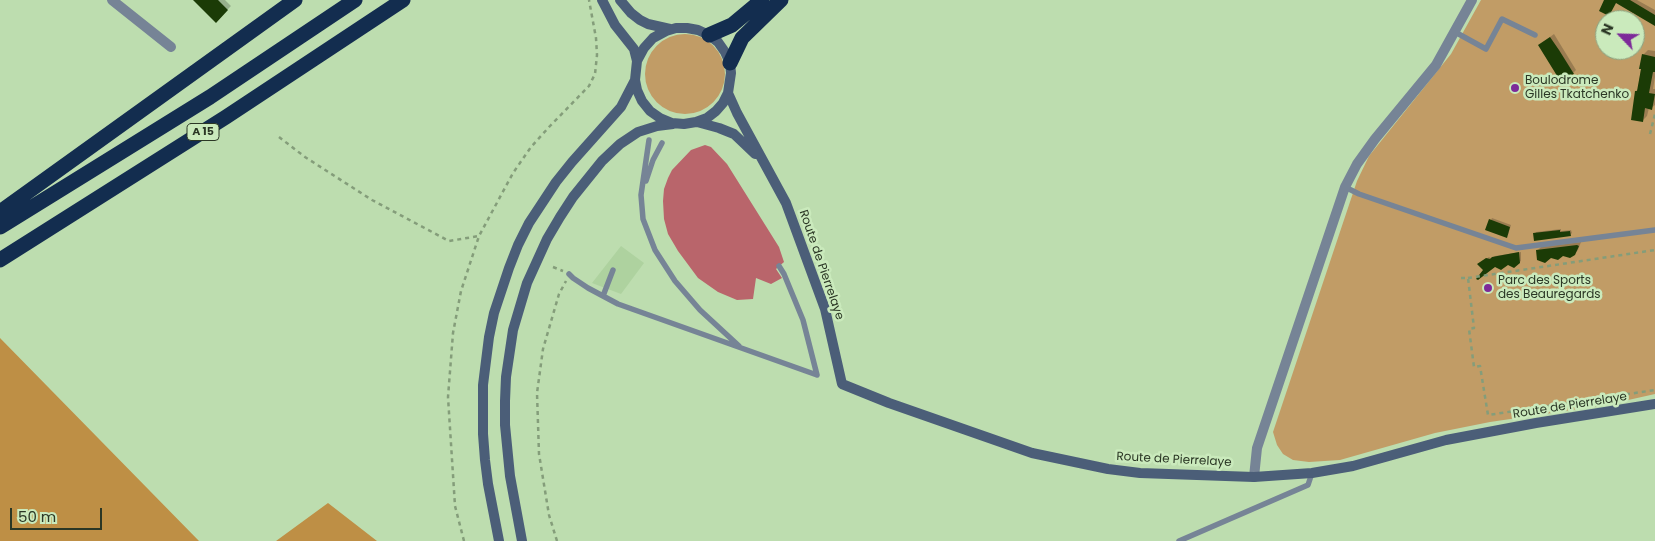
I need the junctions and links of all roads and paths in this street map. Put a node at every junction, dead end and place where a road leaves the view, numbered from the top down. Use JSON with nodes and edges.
{"nodes":[{"id":1,"x":112,"y":0,"type":"edge"},
{"id":2,"x":294,"y":0,"type":"edge"},
{"id":3,"x":355,"y":0,"type":"edge"},
{"id":4,"x":403,"y":0,"type":"edge"},
{"id":5,"x":602,"y":0,"type":"edge"},
{"id":6,"x":620,"y":0,"type":"edge"},
{"id":7,"x":762,"y":0,"type":"edge"},
{"id":8,"x":781,"y":0,"type":"edge"},
{"id":9,"x":1472,"y":0,"type":"edge"},
{"id":10,"x":671,"y":29,"type":"junction"},
{"id":11,"x":1455,"y":32,"type":"junction"},
{"id":12,"x":708,"y":35,"type":"junction"},
{"id":13,"x":1535,"y":36,"type":"dead end"},
{"id":14,"x":171,"y":47,"type":"dead end"},
{"id":15,"x":637,"y":61,"type":"junction"},
{"id":16,"x":730,"y":63,"type":"junction"},
{"id":17,"x":635,"y":80,"type":"junction"},
{"id":18,"x":728,"y":93,"type":"junction"},
{"id":19,"x":1655,"y":114,"type":"edge"},
{"id":20,"x":696,"y":122,"type":"junction"},
{"id":21,"x":676,"y":123,"type":"junction"},
{"id":22,"x":1650,"y":134,"type":"dead end"},
{"id":23,"x":279,"y":137,"type":"dead end"},
{"id":24,"x":649,"y":140,"type":"dead end"},
{"id":25,"x":662,"y":143,"type":"dead end"},
{"id":26,"x":765,"y":164,"type":"junction"},
{"id":27,"x":1345,"y":187,"type":"junction"},
{"id":28,"x":642,"y":195,"type":"junction"},
{"id":29,"x":0,"y":212,"type":"edge"},
{"id":30,"x":0,"y":227,"type":"edge"},
{"id":31,"x":1655,"y":230,"type":"edge"},
{"id":32,"x":478,"y":236,"type":"dead end"},
{"id":33,"x":1655,"y":250,"type":"edge"},
{"id":34,"x":0,"y":260,"type":"edge"},
{"id":35,"x":779,"y":266,"type":"dead end"},
{"id":36,"x":613,"y":270,"type":"dead end"},
{"id":37,"x":570,"y":274,"type":"joint"},
{"id":38,"x":1461,"y":278,"type":"dead end"},
{"id":39,"x":1468,"y":278,"type":"junction"},
{"id":40,"x":603,"y":296,"type":"junction"},
{"id":41,"x":740,"y":347,"type":"junction"},
{"id":42,"x":1655,"y":390,"type":"edge"},
{"id":43,"x":1655,"y":404,"type":"edge"},
{"id":44,"x":1312,"y":473,"type":"junction"},
{"id":45,"x":1254,"y":477,"type":"junction"},
{"id":46,"x":499,"y":541,"type":"edge"},
{"id":47,"x":522,"y":541,"type":"edge"},
{"id":48,"x":557,"y":541,"type":"edge"},
{"id":49,"x":1179,"y":541,"type":"edge"}],
"edges":[{"from":1,"to":14,"type":"street"},
{"from":2,"to":29,"type":"highway"},
{"from":3,"to":30,"type":"highway","number":"A 15"},
{"from":4,"to":34,"type":"highway","number":"A 15"},
{"from":5,"to":15,"type":"main road"},
{"from":6,"to":10,"type":"main road"},
{"from":7,"to":12,"type":"highway"},
{"from":8,"to":16,"type":"highway"},
{"from":9,"to":11,"type":"street"},
{"from":10,"to":12,"type":"main road"},
{"from":10,"to":15,"type":"main road"},
{"from":11,"to":13,"type":"lane"},
{"from":11,"to":27,"type":"street"},
{"from":12,"to":16,"type":"main road"},
{"from":15,"to":17,"type":"main road"},
{"from":16,"to":18,"type":"main road"},
{"from":17,"to":21,"type":"main road"},
{"from":17,"to":46,"type":"main road"},
{"from":18,"to":20,"type":"main road"},
{"from":18,"to":26,"type":"main road","name":"Route de Pierrelaye"},
{"from":19,"to":22,"type":"path"},
{"from":20,"to":21,"type":"main road"},
{"from":20,"to":26,"type":"main road","name":"Route de Pierrelaye"},
{"from":21,"to":47,"type":"main road"},
{"from":23,"to":32,"type":"path"},
{"from":24,"to":28,"type":"lane"},
{"from":25,"to":28,"type":"lane"},
{"from":26,"to":45,"type":"main road","name":"Route de Pierrelaye"},
{"from":27,"to":31,"type":"lane"},
{"from":27,"to":45,"type":"street"},
{"from":28,"to":41,"type":"lane"},
{"from":33,"to":39,"type":"path"},
{"from":35,"to":41,"type":"lane"},
{"from":36,"to":40,"type":"lane"},
{"from":37,"to":40,"type":"lane"},
{"from":37,"to":48,"type":"path"},
{"from":38,"to":39,"type":"path"},
{"from":39,"to":42,"type":"path"},
{"from":40,"to":41,"type":"lane"},
{"from":43,"to":44,"type":"main road","name":"Route de Pierrelaye"},
{"from":44,"to":45,"type":"main road","name":"Route de Pierrelaye"},
{"from":44,"to":49,"type":"lane"}]}
